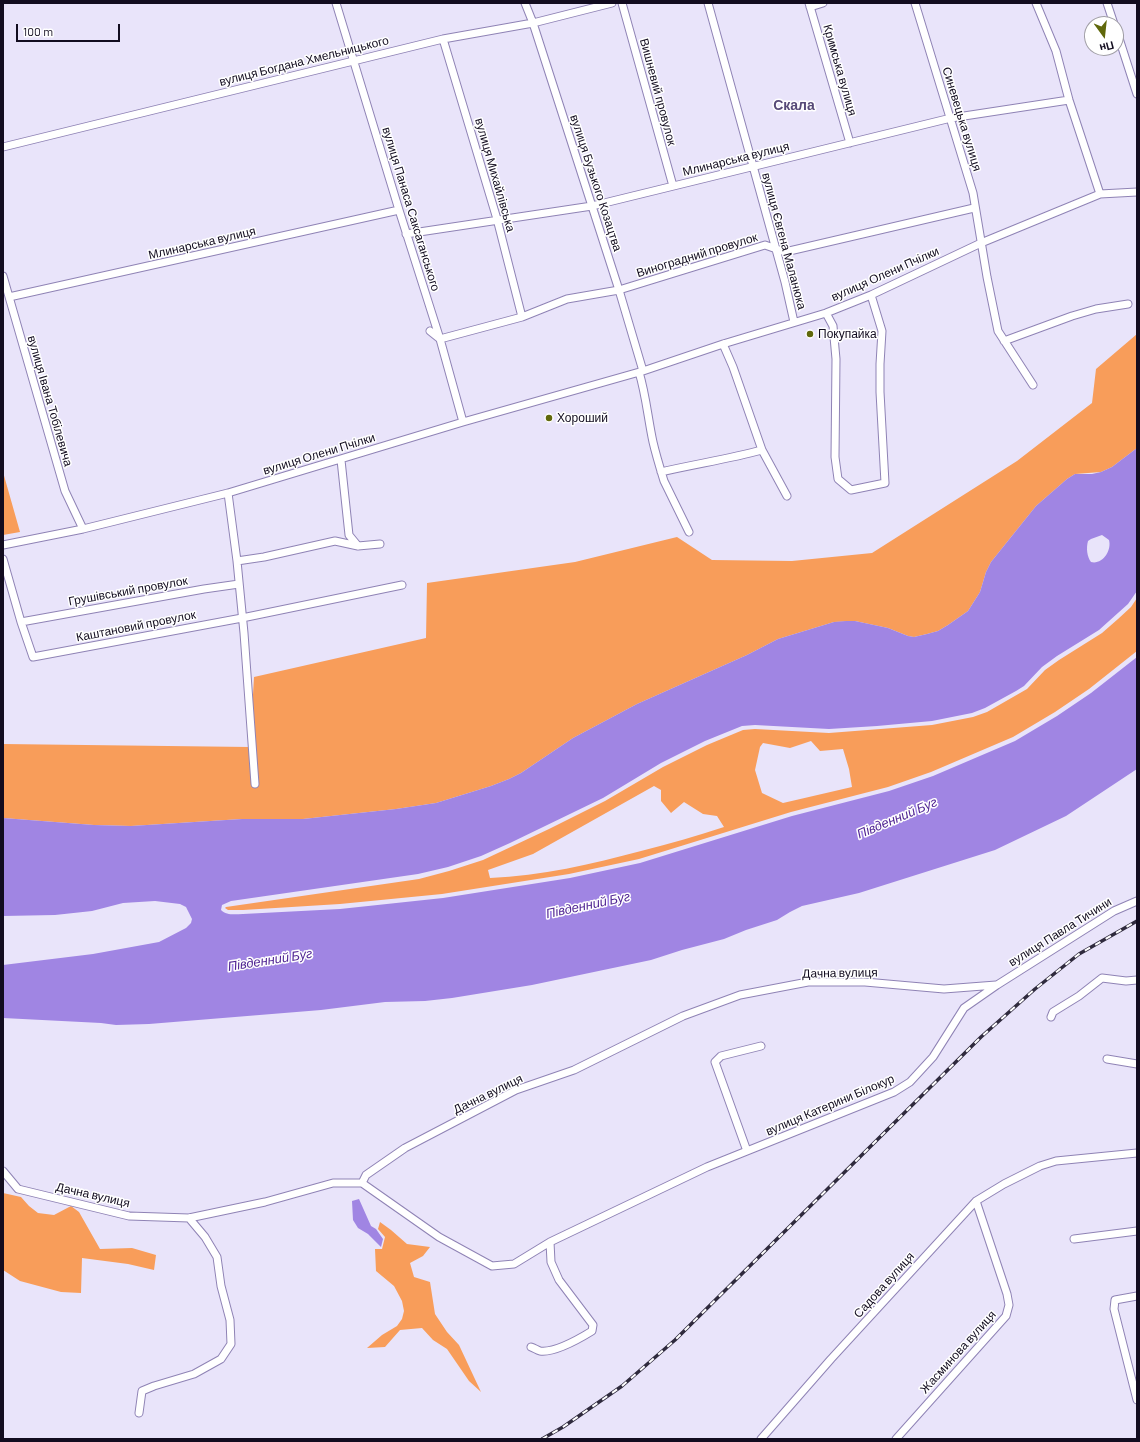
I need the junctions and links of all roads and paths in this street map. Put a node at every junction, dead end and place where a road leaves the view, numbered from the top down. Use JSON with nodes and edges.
{"nodes":[{"id":1,"x":336,"y":3,"type":"edge"},
{"id":2,"x":525,"y":3,"type":"edge"},
{"id":3,"x":612,"y":3,"type":"edge"},
{"id":4,"x":622,"y":3,"type":"edge"},
{"id":5,"x":708,"y":3,"type":"edge"},
{"id":6,"x":823,"y":3,"type":"edge"},
{"id":7,"x":915,"y":3,"type":"edge"},
{"id":8,"x":1036,"y":3,"type":"edge"},
{"id":9,"x":1107,"y":3,"type":"edge"},
{"id":10,"x":810,"y":5,"type":"edge"},
{"id":11,"x":1111,"y":16,"type":"edge"},
{"id":12,"x":533,"y":23,"type":"junction"},
{"id":13,"x":443,"y":39,"type":"junction"},
{"id":14,"x":1124,"y":54,"type":"edge"},
{"id":15,"x":354,"y":60,"type":"junction"},
{"id":16,"x":1137,"y":94,"type":"edge"},
{"id":17,"x":1069,"y":100,"type":"junction"},
{"id":18,"x":951,"y":118,"type":"junction"},
{"id":19,"x":850,"y":143,"type":"junction"},
{"id":20,"x":3,"y":147,"type":"edge"},
{"id":21,"x":753,"y":166,"type":"junction"},
{"id":22,"x":673,"y":186,"type":"junction"},
{"id":23,"x":1137,"y":192,"type":"edge"},
{"id":24,"x":1100,"y":194,"type":"junction"},
{"id":25,"x":592,"y":206,"type":"junction"},
{"id":26,"x":974,"y":208,"type":"junction"},
{"id":27,"x":399,"y":210,"type":"junction"},
{"id":28,"x":497,"y":220,"type":"junction"},
{"id":29,"x":406,"y":234,"type":"junction"},
{"id":30,"x":981,"y":243,"type":"junction"},
{"id":31,"x":775,"y":249,"type":"junction"},
{"id":32,"x":3,"y":276,"type":"edge"},
{"id":33,"x":619,"y":290,"type":"junction"},
{"id":34,"x":871,"y":295,"type":"junction"},
{"id":35,"x":9,"y":297,"type":"junction"},
{"id":36,"x":1128,"y":304,"type":"dead end"},
{"id":37,"x":826,"y":313,"type":"junction"},
{"id":38,"x":522,"y":317,"type":"junction"},
{"id":39,"x":794,"y":322,"type":"junction"},
{"id":40,"x":430,"y":331,"type":"dead end"},
{"id":41,"x":440,"y":340,"type":"junction"},
{"id":42,"x":1004,"y":341,"type":"junction"},
{"id":43,"x":723,"y":344,"type":"junction"},
{"id":44,"x":641,"y":372,"type":"junction"},
{"id":45,"x":1033,"y":385,"type":"dead end"},
{"id":46,"x":463,"y":422,"type":"junction"},
{"id":47,"x":762,"y":450,"type":"junction"},
{"id":48,"x":341,"y":460,"type":"junction"},
{"id":49,"x":661,"y":472,"type":"junction"},
{"id":50,"x":228,"y":493,"type":"junction"},
{"id":51,"x":787,"y":496,"type":"dead end"},
{"id":52,"x":83,"y":529,"type":"junction"},
{"id":53,"x":689,"y":532,"type":"dead end"},
{"id":54,"x":380,"y":544,"type":"dead end"},
{"id":55,"x":3,"y":545,"type":"edge"},
{"id":56,"x":358,"y":546,"type":"junction"},
{"id":57,"x":3,"y":559,"type":"edge"},
{"id":58,"x":237,"y":561,"type":"junction"},
{"id":59,"x":239,"y":584,"type":"junction"},
{"id":60,"x":402,"y":585,"type":"dead end"},
{"id":61,"x":242,"y":618,"type":"junction"},
{"id":62,"x":21,"y":622,"type":"junction"},
{"id":63,"x":255,"y":784,"type":"dead end"},
{"id":64,"x":1137,"y":901,"type":"edge"},
{"id":65,"x":1137,"y":980,"type":"edge"},
{"id":66,"x":997,"y":985,"type":"junction"},
{"id":67,"x":1051,"y":1018,"type":"dead end"},
{"id":68,"x":761,"y":1046,"type":"dead end"},
{"id":69,"x":1107,"y":1059,"type":"dead end"},
{"id":70,"x":1137,"y":1064,"type":"edge"},
{"id":71,"x":747,"y":1151,"type":"junction"},
{"id":72,"x":1137,"y":1153,"type":"edge"},
{"id":73,"x":3,"y":1171,"type":"edge"},
{"id":74,"x":362,"y":1183,"type":"junction"},
{"id":75,"x":976,"y":1201,"type":"junction"},
{"id":76,"x":189,"y":1218,"type":"junction"},
{"id":77,"x":1137,"y":1231,"type":"edge"},
{"id":78,"x":1074,"y":1239,"type":"dead end"},
{"id":79,"x":550,"y":1242,"type":"junction"},
{"id":80,"x":1137,"y":1296,"type":"edge"},
{"id":81,"x":531,"y":1347,"type":"dead end"},
{"id":82,"x":1137,"y":1400,"type":"edge"},
{"id":83,"x":139,"y":1414,"type":"dead end"},
{"id":84,"x":761,"y":1439,"type":"edge"},
{"id":85,"x":896,"y":1439,"type":"edge"}],
"edges":[{"from":1,"to":15,"type":"street","name":"вулиця Панаса Саксаганського"},
{"from":2,"to":12,"type":"street","name":"вулиця Бузького Козацтва"},
{"from":3,"to":12,"type":"street","name":"вулиця Богдана Хмельницького"},
{"from":4,"to":22,"type":"street","name":"Вишневий провулок"},
{"from":5,"to":21,"type":"street","name":"вулиця Євгена Маланюка"},
{"from":6,"to":10,"type":"street"},
{"from":7,"to":18,"type":"street","name":"Синевецька вулиця"},
{"from":8,"to":17,"type":"street"},
{"from":9,"to":11,"type":"street"},
{"from":10,"to":19,"type":"street","name":"Кримська вулиця"},
{"from":12,"to":13,"type":"street","name":"вулиця Богдана Хмельницького"},
{"from":12,"to":25,"type":"street","name":"вулиця Бузького Козацтва"},
{"from":13,"to":15,"type":"street","name":"вулиця Богдана Хмельницького"},
{"from":13,"to":28,"type":"street","name":"вулиця Михайлівська"},
{"from":14,"to":16,"type":"street"},
{"from":15,"to":20,"type":"street","name":"вулиця Богдана Хмельницького"},
{"from":15,"to":27,"type":"street","name":"вулиця Панаса Саксаганського"},
{"from":17,"to":18,"type":"street","name":"Млинарська вулиця"},
{"from":17,"to":24,"type":"street"},
{"from":18,"to":19,"type":"street","name":"Млинарська вулиця"},
{"from":18,"to":26,"type":"street","name":"Синевецька вулиця"},
{"from":19,"to":21,"type":"street","name":"Млинарська вулиця"},
{"from":21,"to":22,"type":"street","name":"Млинарська вулиця"},
{"from":21,"to":31,"type":"street","name":"вулиця Євгена Маланюка"},
{"from":22,"to":25,"type":"street","name":"Млинарська вулиця"},
{"from":23,"to":24,"type":"street","name":"вулиця Олени Пчілки"},
{"from":24,"to":30,"type":"street","name":"вулиця Олени Пчілки"},
{"from":25,"to":28,"type":"street","name":"Млинарська вулиця"},
{"from":25,"to":33,"type":"street","name":"вулиця Бузького Козацтва"},
{"from":26,"to":30,"type":"street","name":"Синевецька вулиця"},
{"from":26,"to":31,"type":"street","name":"Виноградний провулок"},
{"from":27,"to":29,"type":"street","name":"вулиця Панаса Саксаганського"},
{"from":27,"to":35,"type":"street","name":"Млинарська вулиця"},
{"from":28,"to":29,"type":"street","name":"Млинарська вулиця"},
{"from":28,"to":38,"type":"street","name":"вулиця Михайлівська"},
{"from":29,"to":41,"type":"street","name":"вулиця Панаса Саксаганського"},
{"from":30,"to":34,"type":"street","name":"вулиця Олени Пчілки"},
{"from":30,"to":42,"type":"street","name":"Синевецька вулиця"},
{"from":31,"to":33,"type":"street","name":"Виноградний провулок"},
{"from":31,"to":39,"type":"street","name":"вулиця Євгена Маланюка"},
{"from":32,"to":35,"type":"street","name":"вулиця Івана Тобілевича"},
{"from":33,"to":38,"type":"street","name":"Виноградний провулок"},
{"from":33,"to":44,"type":"street","name":"вулиця Бузького Козацтва"},
{"from":34,"to":37,"type":"street","name":"вулиця Олени Пчілки"},
{"from":34,"to":37,"type":"street"},
{"from":35,"to":52,"type":"street","name":"вулиця Івана Тобілевича"},
{"from":36,"to":42,"type":"street"},
{"from":37,"to":39,"type":"street","name":"вулиця Олени Пчілки"},
{"from":38,"to":41,"type":"street","name":"Виноградний провулок"},
{"from":39,"to":43,"type":"street","name":"вулиця Олени Пчілки"},
{"from":40,"to":41,"type":"street"},
{"from":41,"to":46,"type":"street","name":"вулиця Панаса Саксаганського"},
{"from":42,"to":45,"type":"street","name":"Синевецька вулиця"},
{"from":43,"to":44,"type":"street","name":"вулиця Олени Пчілки"},
{"from":43,"to":47,"type":"street"},
{"from":44,"to":46,"type":"street","name":"вулиця Олени Пчілки"},
{"from":44,"to":49,"type":"street"},
{"from":46,"to":48,"type":"street","name":"вулиця Олени Пчілки"},
{"from":47,"to":49,"type":"street"},
{"from":47,"to":51,"type":"street"},
{"from":48,"to":50,"type":"street","name":"вулиця Олени Пчілки"},
{"from":48,"to":56,"type":"street"},
{"from":49,"to":53,"type":"street"},
{"from":50,"to":52,"type":"street","name":"вулиця Олени Пчілки"},
{"from":50,"to":58,"type":"street"},
{"from":52,"to":55,"type":"street","name":"вулиця Олени Пчілки"},
{"from":54,"to":56,"type":"street"},
{"from":56,"to":58,"type":"street"},
{"from":57,"to":62,"type":"street"},
{"from":58,"to":59,"type":"street"},
{"from":59,"to":61,"type":"street"},
{"from":59,"to":62,"type":"street","name":"Грушівський провулок"},
{"from":60,"to":61,"type":"street","name":"Каштановий провулок"},
{"from":61,"to":62,"type":"street","name":"Каштановий провулок"},
{"from":61,"to":63,"type":"street"},
{"from":64,"to":66,"type":"street","name":"вулиця Павла Тичини"},
{"from":65,"to":67,"type":"street"},
{"from":66,"to":71,"type":"street","name":"вулиця Катерини Білокур"},
{"from":66,"to":74,"type":"street","name":"Дачна вулиця"},
{"from":68,"to":71,"type":"street"},
{"from":69,"to":70,"type":"street"},
{"from":71,"to":79,"type":"street","name":"вулиця Катерини Білокур"},
{"from":72,"to":75,"type":"street","name":"Садова вулиця"},
{"from":73,"to":76,"type":"street","name":"Дачна вулиця"},
{"from":74,"to":76,"type":"street","name":"Дачна вулиця"},
{"from":74,"to":79,"type":"street","name":"вулиця Катерини Білокур"},
{"from":75,"to":84,"type":"street","name":"Садова вулиця"},
{"from":75,"to":85,"type":"street","name":"Жасминова вулиця"},
{"from":76,"to":83,"type":"street"},
{"from":77,"to":78,"type":"street"},
{"from":79,"to":81,"type":"street"},
{"from":80,"to":82,"type":"street"}]}
